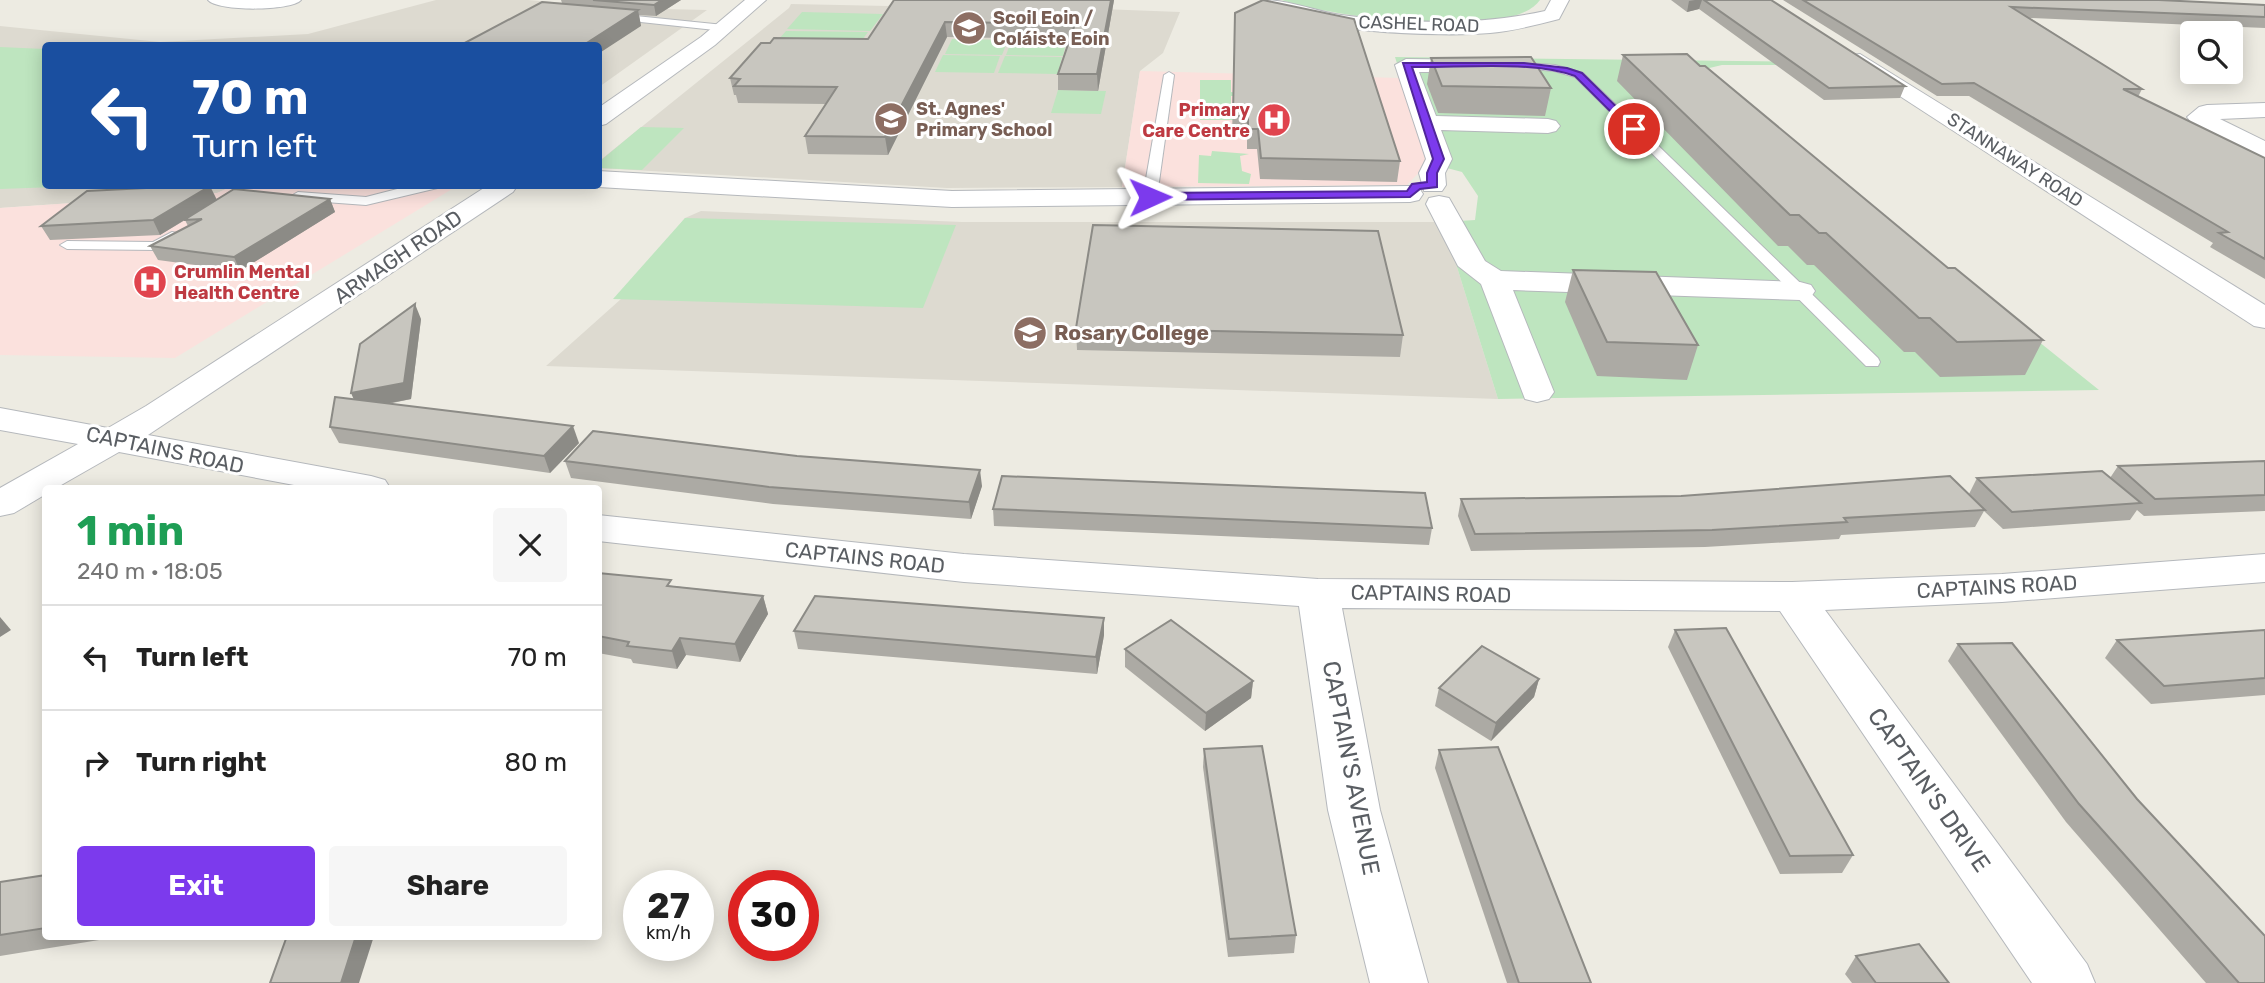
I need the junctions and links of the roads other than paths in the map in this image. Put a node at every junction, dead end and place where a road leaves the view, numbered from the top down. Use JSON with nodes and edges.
{"nodes":[{"id":1,"x":217,"y":0,"type":"edge"},
{"id":2,"x":292,"y":0,"type":"edge"},
{"id":3,"x":757,"y":0,"type":"edge"},
{"id":4,"x":1272,"y":0,"type":"edge"},
{"id":5,"x":1560,"y":0,"type":"edge"},
{"id":6,"x":609,"y":16,"type":"edge"},
{"id":7,"x":724,"y":28,"type":"junction"},
{"id":8,"x":1835,"y":44,"type":"edge"},
{"id":9,"x":1524,"y":66,"type":"joint"},
{"id":10,"x":1169,"y":75,"type":"dead end"},
{"id":11,"x":2265,"y":110,"type":"edge"},
{"id":12,"x":602,"y":116,"type":"edge"},
{"id":13,"x":1427,"y":124,"type":"junction"},
{"id":14,"x":1548,"y":126,"type":"edge"},
{"id":15,"x":2265,"y":151,"type":"edge"},
{"id":16,"x":602,"y":179,"type":"edge"},
{"id":17,"x":411,"y":189,"type":"edge"},
{"id":18,"x":492,"y":189,"type":"edge"},
{"id":19,"x":1427,"y":194,"type":"junction"},
{"id":20,"x":283,"y":195,"type":"edge"},
{"id":21,"x":1150,"y":197,"type":"junction"},
{"id":22,"x":188,"y":226,"type":"edge"},
{"id":23,"x":68,"y":245,"type":"edge"},
{"id":24,"x":1494,"y":280,"type":"junction"},
{"id":25,"x":1800,"y":291,"type":"junction"},
{"id":26,"x":2265,"y":319,"type":"edge"},
{"id":27,"x":1872,"y":362,"type":"dead end"},
{"id":28,"x":1537,"y":392,"type":"dead end"},
{"id":29,"x":0,"y":419,"type":"edge"},
{"id":30,"x":114,"y":439,"type":"junction"},
{"id":31,"x":355,"y":485,"type":"edge"},
{"id":32,"x":0,"y":504,"type":"edge"},
{"id":33,"x":602,"y":529,"type":"edge"},
{"id":34,"x":2265,"y":568,"type":"edge"},
{"id":35,"x":1318,"y":593,"type":"junction"},
{"id":36,"x":1792,"y":597,"type":"junction"},
{"id":37,"x":1399,"y":983,"type":"edge"},
{"id":38,"x":2066,"y":983,"type":"edge"}],
"edges":[{"from":1,"to":2,"type":"street"},
{"from":3,"to":7,"type":"street"},
{"from":4,"to":5,"type":"street","name":"CASHEL ROAD"},
{"from":6,"to":7,"type":"lane"},
{"from":7,"to":12,"type":"street"},
{"from":8,"to":26,"type":"street","name":"STANNAWAY ROAD"},
{"from":9,"to":13,"type":"street"},
{"from":9,"to":25,"type":"lane"},
{"from":10,"to":21,"type":"lane"},
{"from":11,"to":15,"type":"street"},
{"from":13,"to":14,"type":"street"},
{"from":13,"to":19,"type":"street"},
{"from":16,"to":21,"type":"street"},
{"from":17,"to":20,"type":"lane"},
{"from":18,"to":30,"type":"street","name":"ARMAGH ROAD"},
{"from":19,"to":21,"type":"street"},
{"from":19,"to":24,"type":"street"},
{"from":22,"to":23,"type":"lane"},
{"from":24,"to":25,"type":"street"},
{"from":24,"to":28,"type":"street"},
{"from":25,"to":27,"type":"lane"},
{"from":29,"to":30,"type":"street","name":"CAPTAINS ROAD"},
{"from":30,"to":31,"type":"street","name":"CAPTAINS ROAD"},
{"from":30,"to":32,"type":"street","name":"ARMAGH ROAD"},
{"from":33,"to":35,"type":"street","name":"CAPTAINS ROAD"},
{"from":34,"to":36,"type":"street","name":"CAPTAINS ROAD"},
{"from":35,"to":36,"type":"street","name":"CAPTAINS ROAD"},
{"from":35,"to":37,"type":"street","name":"CAPTAIN'S AVENUE"},
{"from":36,"to":38,"type":"street","name":"CAPTAIN'S DRIVE"}]}
